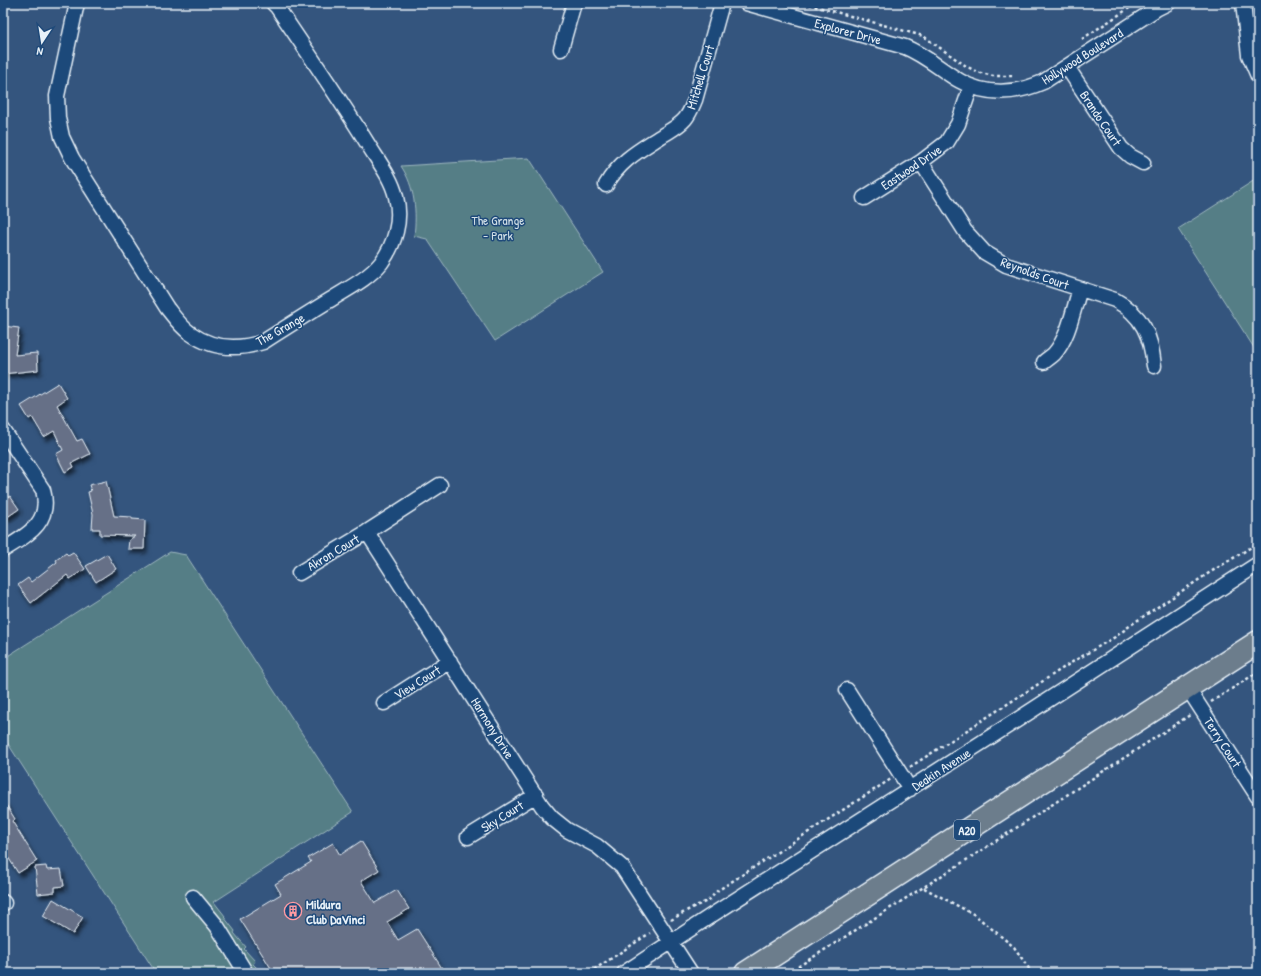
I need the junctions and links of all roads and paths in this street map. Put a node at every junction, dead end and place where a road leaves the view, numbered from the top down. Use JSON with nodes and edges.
{"nodes":[{"id":1,"x":77,"y":3,"type":"edge"},
{"id":2,"x":273,"y":3,"type":"edge"},
{"id":3,"x":574,"y":3,"type":"edge"},
{"id":4,"x":722,"y":3,"type":"edge"},
{"id":5,"x":746,"y":3,"type":"edge"},
{"id":6,"x":804,"y":3,"type":"edge"},
{"id":7,"x":1137,"y":3,"type":"edge"},
{"id":8,"x":1168,"y":3,"type":"edge"},
{"id":9,"x":1243,"y":3,"type":"edge"},
{"id":10,"x":792,"y":9,"type":"edge"},
{"id":11,"x":1080,"y":40,"type":"dead end"},
{"id":12,"x":905,"y":47,"type":"joint"},
{"id":13,"x":561,"y":49,"type":"dead end"},
{"id":14,"x":1067,"y":67,"type":"junction"},
{"id":15,"x":1017,"y":76,"type":"dead end"},
{"id":16,"x":1258,"y":76,"type":"edge"},
{"id":17,"x":971,"y":86,"type":"junction"},
{"id":18,"x":920,"y":162,"type":"junction"},
{"id":19,"x":1143,"y":163,"type":"dead end"},
{"id":20,"x":606,"y":186,"type":"dead end"},
{"id":21,"x":864,"y":198,"type":"dead end"},
{"id":22,"x":1080,"y":289,"type":"junction"},
{"id":23,"x":1044,"y":362,"type":"dead end"},
{"id":24,"x":1154,"y":366,"type":"dead end"},
{"id":25,"x":3,"y":430,"type":"edge"},
{"id":26,"x":440,"y":485,"type":"dead end"},
{"id":27,"x":367,"y":532,"type":"junction"},
{"id":28,"x":1258,"y":543,"type":"edge"},
{"id":29,"x":3,"y":550,"type":"edge"},
{"id":30,"x":1258,"y":564,"type":"edge"},
{"id":31,"x":299,"y":573,"type":"dead end"},
{"id":32,"x":1258,"y":642,"type":"edge"},
{"id":33,"x":450,"y":660,"type":"junction"},
{"id":34,"x":1258,"y":672,"type":"edge"},
{"id":35,"x":1187,"y":687,"type":"junction"},
{"id":36,"x":847,"y":690,"type":"dead end"},
{"id":37,"x":384,"y":702,"type":"dead end"},
{"id":38,"x":1202,"y":708,"type":"junction"},
{"id":39,"x":900,"y":773,"type":"junction"},
{"id":40,"x":910,"y":789,"type":"junction"},
{"id":41,"x":536,"y":794,"type":"junction"},
{"id":42,"x":1258,"y":797,"type":"edge"},
{"id":43,"x":468,"y":837,"type":"dead end"},
{"id":44,"x":923,"y":887,"type":"junction"},
{"id":45,"x":192,"y":897,"type":"dead end"},
{"id":46,"x":660,"y":927,"type":"junction"},
{"id":47,"x":671,"y":943,"type":"junction"},
{"id":48,"x":246,"y":973,"type":"edge"},
{"id":49,"x":589,"y":973,"type":"edge"},
{"id":50,"x":624,"y":973,"type":"edge"},
{"id":51,"x":690,"y":973,"type":"edge"},
{"id":52,"x":746,"y":973,"type":"edge"},
{"id":53,"x":788,"y":973,"type":"edge"},
{"id":54,"x":1032,"y":973,"type":"edge"}],
"edges":[{"from":1,"to":2,"type":"street","name":"The Grange"},
{"from":3,"to":13,"type":"street"},
{"from":4,"to":20,"type":"street","name":"Mitchell Court"},
{"from":5,"to":10,"type":"street","name":"Explorer Drive"},
{"from":6,"to":15,"type":"path"},
{"from":7,"to":11,"type":"path"},
{"from":8,"to":14,"type":"street","name":"Hollywood Boulevard"},
{"from":9,"to":16,"type":"street"},
{"from":10,"to":12,"type":"street","name":"Explorer Drive"},
{"from":12,"to":17,"type":"street","name":"Hollywood Boulevard"},
{"from":14,"to":17,"type":"street","name":"Hollywood Boulevard"},
{"from":14,"to":19,"type":"street","name":"Brando Court"},
{"from":17,"to":18,"type":"street","name":"Eastwood Drive"},
{"from":18,"to":21,"type":"street","name":"Eastwood Drive"},
{"from":18,"to":22,"type":"street","name":"Reynolds Court"},
{"from":22,"to":23,"type":"street"},
{"from":22,"to":24,"type":"street","name":"Reynolds Court"},
{"from":25,"to":29,"type":"street"},
{"from":26,"to":27,"type":"street"},
{"from":27,"to":31,"type":"street","name":"Akron Court"},
{"from":27,"to":33,"type":"street","name":"Harmony Drive"},
{"from":28,"to":39,"type":"path"},
{"from":30,"to":40,"type":"street","name":"Deakin Avenue"},
{"from":32,"to":35,"type":"highway","number":"A20"},
{"from":33,"to":37,"type":"street","name":"View Court"},
{"from":33,"to":41,"type":"street","name":"Harmony Drive"},
{"from":34,"to":38,"type":"path"},
{"from":35,"to":38,"type":"street","name":"Terry Court"},
{"from":35,"to":52,"type":"highway","number":"A20"},
{"from":36,"to":39,"type":"street"},
{"from":38,"to":42,"type":"street","name":"Terry Court"},
{"from":38,"to":44,"type":"path"},
{"from":39,"to":40,"type":"street"},
{"from":39,"to":46,"type":"path"},
{"from":40,"to":47,"type":"street","name":"Deakin Avenue"},
{"from":41,"to":43,"type":"street","name":"Sky Court"},
{"from":41,"to":46,"type":"street","name":"Harmony Drive"},
{"from":44,"to":53,"type":"path"},
{"from":44,"to":54,"type":"path"},
{"from":45,"to":48,"type":"street"},
{"from":46,"to":47,"type":"street","name":"Harmony Drive"},
{"from":46,"to":49,"type":"path"},
{"from":47,"to":50,"type":"street","name":"Deakin Avenue"},
{"from":47,"to":51,"type":"street","name":"Harmony Drive"}]}
